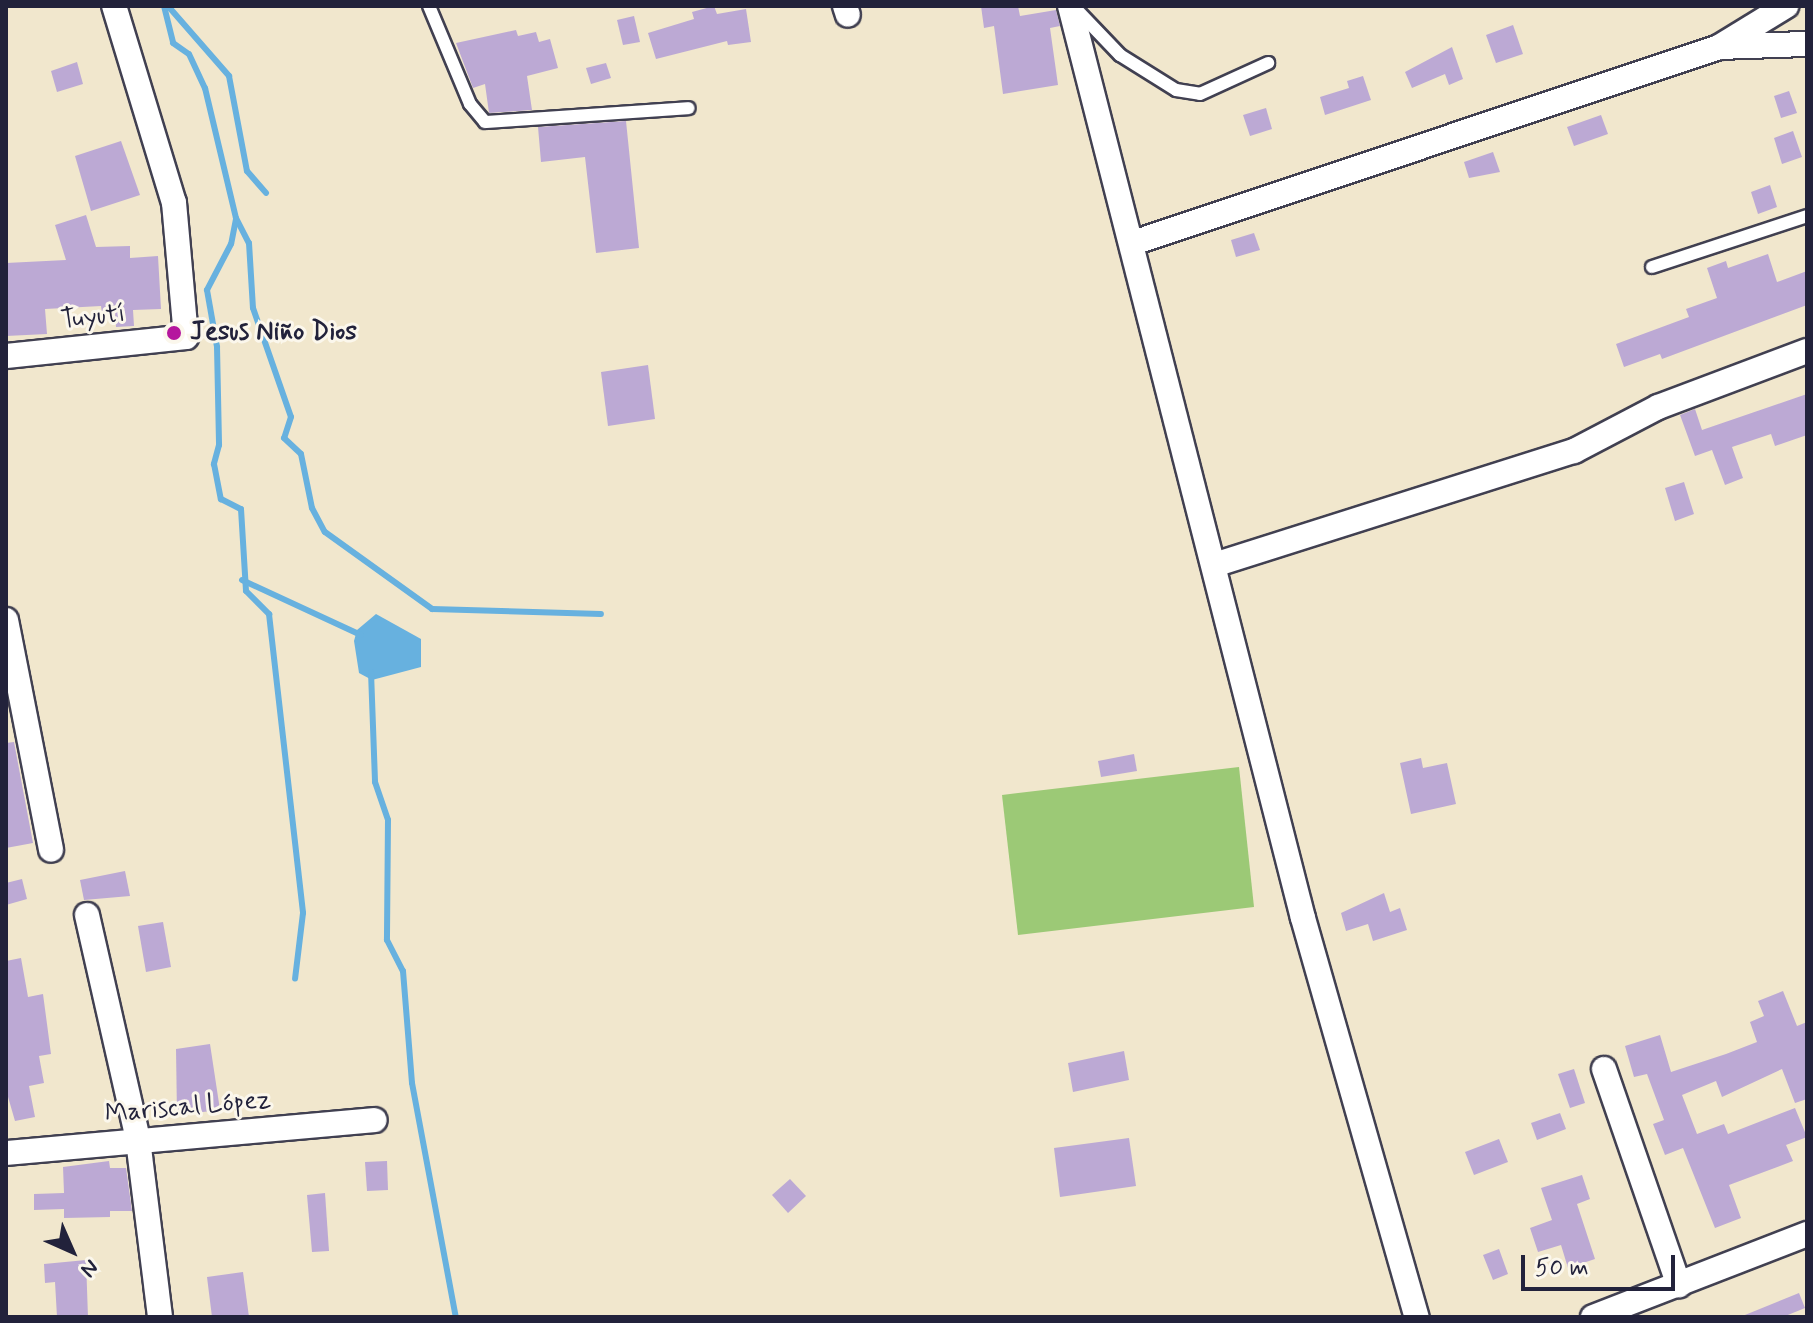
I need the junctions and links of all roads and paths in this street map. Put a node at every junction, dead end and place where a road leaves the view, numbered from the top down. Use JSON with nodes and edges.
{"nodes":[{"id":1,"x":114,"y":6,"type":"edge"},
{"id":2,"x":429,"y":6,"type":"edge"},
{"id":3,"x":1072,"y":6,"type":"edge"},
{"id":4,"x":1786,"y":6,"type":"edge"},
{"id":5,"x":1807,"y":44,"type":"edge"},
{"id":6,"x":1719,"y":47,"type":"junction"},
{"id":7,"x":1268,"y":63,"type":"dead end"},
{"id":8,"x":689,"y":108,"type":"dead end"},
{"id":9,"x":1807,"y":216,"type":"edge"},
{"id":10,"x":1133,"y":243,"type":"junction"},
{"id":11,"x":1652,"y":267,"type":"dead end"},
{"id":12,"x":1807,"y":351,"type":"edge"},
{"id":13,"x":6,"y":356,"type":"edge"},
{"id":14,"x":1214,"y":565,"type":"junction"},
{"id":15,"x":6,"y":620,"type":"edge"},
{"id":16,"x":51,"y":850,"type":"dead end"},
{"id":17,"x":87,"y":915,"type":"dead end"},
{"id":18,"x":1604,"y":1069,"type":"dead end"},
{"id":19,"x":375,"y":1120,"type":"dead end"},
{"id":20,"x":138,"y":1140,"type":"junction"},
{"id":21,"x":6,"y":1153,"type":"edge"},
{"id":22,"x":1807,"y":1234,"type":"edge"},
{"id":23,"x":1679,"y":1285,"type":"junction"},
{"id":24,"x":160,"y":1317,"type":"edge"},
{"id":25,"x":1417,"y":1317,"type":"edge"},
{"id":26,"x":1593,"y":1317,"type":"edge"}],
"edges":[{"from":1,"to":13,"type":"street","name":"Tuyutí"},
{"from":2,"to":8,"type":"lane"},
{"from":3,"to":7,"type":"lane"},
{"from":3,"to":10,"type":"street"},
{"from":4,"to":6,"type":"street"},
{"from":5,"to":6,"type":"street"},
{"from":6,"to":10,"type":"street"},
{"from":9,"to":11,"type":"lane"},
{"from":10,"to":14,"type":"street"},
{"from":12,"to":14,"type":"street"},
{"from":14,"to":25,"type":"street"},
{"from":15,"to":16,"type":"street"},
{"from":17,"to":20,"type":"street"},
{"from":18,"to":23,"type":"street"},
{"from":19,"to":20,"type":"street","name":"Mariscal López"},
{"from":20,"to":21,"type":"street","name":"Mariscal López"},
{"from":20,"to":24,"type":"street"},
{"from":22,"to":23,"type":"street"},
{"from":23,"to":26,"type":"street"}]}
